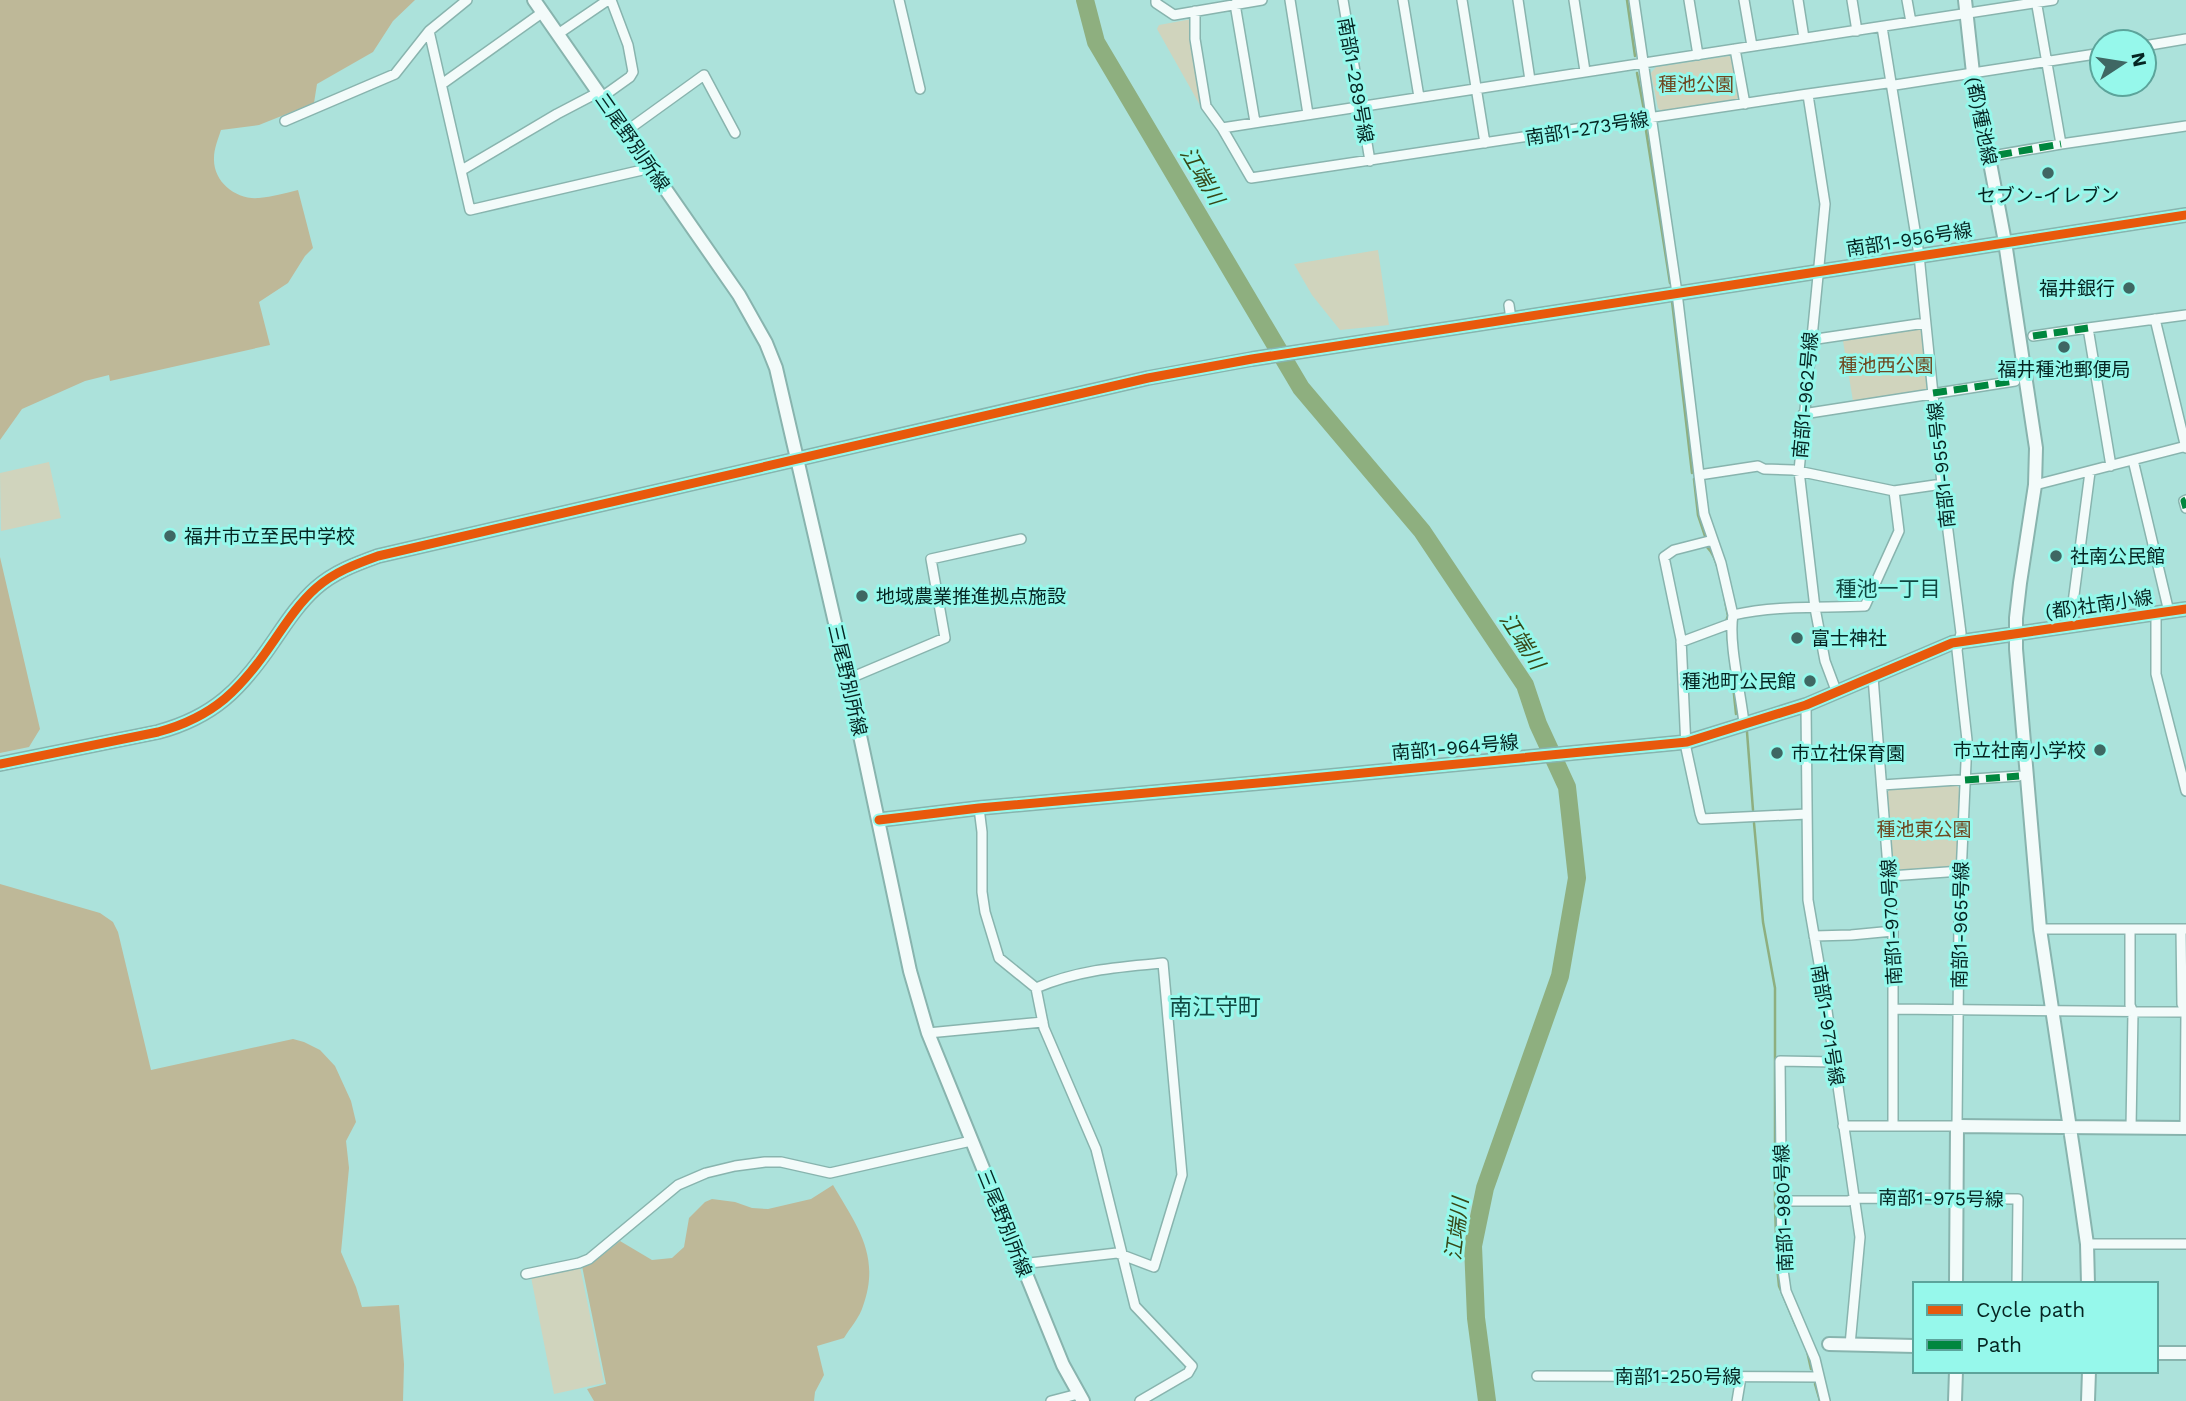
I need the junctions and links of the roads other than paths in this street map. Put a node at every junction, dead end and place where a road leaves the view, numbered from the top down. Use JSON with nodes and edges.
{"nodes":[{"id":1,"x":467,"y":0,"type":"edge"},
{"id":2,"x":534,"y":0,"type":"edge"},
{"id":3,"x":610,"y":0,"type":"edge"},
{"id":4,"x":898,"y":0,"type":"edge"},
{"id":5,"x":1156,"y":0,"type":"edge"},
{"id":6,"x":1262,"y":0,"type":"edge"},
{"id":7,"x":1290,"y":0,"type":"edge"},
{"id":8,"x":1343,"y":0,"type":"edge"},
{"id":9,"x":1403,"y":0,"type":"edge"},
{"id":10,"x":1462,"y":0,"type":"edge"},
{"id":11,"x":1518,"y":0,"type":"edge"},
{"id":12,"x":1574,"y":0,"type":"edge"},
{"id":13,"x":1634,"y":0,"type":"edge"},
{"id":14,"x":1689,"y":0,"type":"edge"},
{"id":15,"x":1744,"y":0,"type":"edge"},
{"id":16,"x":1798,"y":0,"type":"edge"},
{"id":17,"x":1852,"y":0,"type":"edge"},
{"id":18,"x":1907,"y":0,"type":"edge"},
{"id":19,"x":2053,"y":0,"type":"edge"},
{"id":20,"x":2037,"y":1,"type":"edge"},
{"id":21,"x":1235,"y":4,"type":"junction"},
{"id":22,"x":1966,"y":7,"type":"edge"},
{"id":23,"x":1195,"y":11,"type":"junction"},
{"id":24,"x":543,"y":12,"type":"junction"},
{"id":25,"x":1911,"y":22,"type":"junction"},
{"id":26,"x":1882,"y":27,"type":"junction"},
{"id":27,"x":429,"y":31,"type":"junction"},
{"id":28,"x":1857,"y":31,"type":"junction"},
{"id":29,"x":558,"y":34,"type":"junction"},
{"id":30,"x":1804,"y":38,"type":"junction"},
{"id":31,"x":2186,"y":39,"type":"edge"},
{"id":32,"x":2158,"y":44,"type":"edge"},
{"id":33,"x":1752,"y":46,"type":"junction"},
{"id":34,"x":1735,"y":49,"type":"junction"},
{"id":35,"x":1698,"y":55,"type":"junction"},
{"id":36,"x":2088,"y":55,"type":"edge"},
{"id":37,"x":2047,"y":62,"type":"junction"},
{"id":38,"x":1644,"y":63,"type":"junction"},
{"id":39,"x":1586,"y":71,"type":"junction"},
{"id":40,"x":1973,"y":73,"type":"junction"},
{"id":41,"x":1530,"y":80,"type":"junction"},
{"id":42,"x":1891,"y":82,"type":"junction"},
{"id":43,"x":442,"y":84,"type":"junction"},
{"id":44,"x":920,"y":89,"type":"dead end"},
{"id":45,"x":1476,"y":89,"type":"junction"},
{"id":46,"x":601,"y":95,"type":"junction"},
{"id":47,"x":1808,"y":95,"type":"junction"},
{"id":48,"x":1419,"y":97,"type":"junction"},
{"id":49,"x":1745,"y":104,"type":"junction"},
{"id":50,"x":1360,"y":106,"type":"junction"},
{"id":51,"x":1308,"y":114,"type":"junction"},
{"id":52,"x":1651,"y":118,"type":"junction"},
{"id":53,"x":285,"y":121,"type":"dead end"},
{"id":54,"x":1255,"y":122,"type":"junction"},
{"id":55,"x":2186,"y":126,"type":"edge"},
{"id":56,"x":1222,"y":128,"type":"junction"},
{"id":57,"x":625,"y":131,"type":"junction"},
{"id":58,"x":735,"y":133,"type":"dead end"},
{"id":59,"x":1485,"y":143,"type":"junction"},
{"id":60,"x":2061,"y":144,"type":"junction"},
{"id":61,"x":1998,"y":155,"type":"dead end"},
{"id":62,"x":1370,"y":161,"type":"junction"},
{"id":63,"x":651,"y":168,"type":"junction"},
{"id":64,"x":461,"y":170,"type":"junction"},
{"id":65,"x":2186,"y":215,"type":"edge"},
{"id":66,"x":2005,"y":242,"type":"junction"},
{"id":67,"x":1919,"y":255,"type":"junction"},
{"id":68,"x":1817,"y":271,"type":"junction"},
{"id":69,"x":1678,"y":293,"type":"junction"},
{"id":70,"x":1509,"y":305,"type":"dead end"},
{"id":71,"x":2186,"y":314,"type":"edge"},
{"id":72,"x":1511,"y":319,"type":"junction"},
{"id":73,"x":2155,"y":319,"type":"junction"},
{"id":74,"x":1926,"y":323,"type":"junction"},
{"id":75,"x":2088,"y":328,"type":"junction"},
{"id":76,"x":2033,"y":336,"type":"dead end"},
{"id":77,"x":1810,"y":340,"type":"junction"},
{"id":78,"x":2015,"y":381,"type":"dead end"},
{"id":79,"x":1933,"y":393,"type":"junction"},
{"id":80,"x":1803,"y":414,"type":"junction"},
{"id":81,"x":2186,"y":447,"type":"edge"},
{"id":82,"x":797,"y":458,"type":"junction"},
{"id":83,"x":2133,"y":460,"type":"junction"},
{"id":84,"x":2111,"y":466,"type":"junction"},
{"id":85,"x":1798,"y":471,"type":"junction"},
{"id":86,"x":2090,"y":472,"type":"junction"},
{"id":87,"x":1699,"y":475,"type":"junction"},
{"id":88,"x":1941,"y":484,"type":"junction"},
{"id":89,"x":2035,"y":485,"type":"junction"},
{"id":90,"x":1894,"y":491,"type":"junction"},
{"id":91,"x":2186,"y":500,"type":"edge"},
{"id":92,"x":2186,"y":508,"type":"edge"},
{"id":93,"x":1021,"y":539,"type":"dead end"},
{"id":94,"x":1713,"y":540,"type":"junction"},
{"id":95,"x":1815,"y":608,"type":"junction"},
{"id":96,"x":2186,"y":610,"type":"edge"},
{"id":97,"x":2162,"y":613,"type":"junction"},
{"id":98,"x":1732,"y":619,"type":"junction"},
{"id":99,"x":2070,"y":626,"type":"junction"},
{"id":100,"x":2016,"y":633,"type":"junction"},
{"id":101,"x":1681,"y":642,"type":"junction"},
{"id":102,"x":1959,"y":642,"type":"junction"},
{"id":103,"x":1873,"y":677,"type":"junction"},
{"id":104,"x":848,"y":679,"type":"junction"},
{"id":105,"x":1837,"y":694,"type":"junction"},
{"id":106,"x":1806,"y":705,"type":"junction"},
{"id":107,"x":1744,"y":723,"type":"junction"},
{"id":108,"x":1687,"y":742,"type":"junction"},
{"id":109,"x":2181,"y":752,"type":"edge"},
{"id":110,"x":0,"y":764,"type":"edge"},
{"id":111,"x":2019,"y":776,"type":"dead end"},
{"id":112,"x":1965,"y":780,"type":"junction"},
{"id":113,"x":1882,"y":785,"type":"junction"},
{"id":114,"x":2186,"y":792,"type":"edge"},
{"id":115,"x":979,"y":808,"type":"junction"},
{"id":116,"x":1807,"y":814,"type":"junction"},
{"id":117,"x":879,"y":820,"type":"junction"},
{"id":118,"x":1961,"y":871,"type":"junction"},
{"id":119,"x":1889,"y":876,"type":"junction"},
{"id":120,"x":2040,"y":929,"type":"junction"},
{"id":121,"x":2130,"y":929,"type":"junction"},
{"id":122,"x":2184,"y":929,"type":"edge"},
{"id":123,"x":1893,"y":931,"type":"junction"},
{"id":124,"x":1814,"y":936,"type":"junction"},
{"id":125,"x":1036,"y":988,"type":"junction"},
{"id":126,"x":1894,"y":1009,"type":"junction"},
{"id":127,"x":1959,"y":1010,"type":"junction"},
{"id":128,"x":2053,"y":1011,"type":"junction"},
{"id":129,"x":2133,"y":1012,"type":"junction"},
{"id":130,"x":2186,"y":1012,"type":"edge"},
{"id":131,"x":1043,"y":1022,"type":"junction"},
{"id":132,"x":929,"y":1033,"type":"junction"},
{"id":133,"x":1834,"y":1062,"type":"junction"},
{"id":134,"x":1843,"y":1126,"type":"junction"},
{"id":135,"x":1893,"y":1126,"type":"junction"},
{"id":136,"x":1957,"y":1126,"type":"junction"},
{"id":137,"x":2070,"y":1127,"type":"junction"},
{"id":138,"x":2131,"y":1128,"type":"junction"},
{"id":139,"x":2186,"y":1128,"type":"edge"},
{"id":140,"x":971,"y":1141,"type":"junction"},
{"id":141,"x":1957,"y":1198,"type":"junction"},
{"id":142,"x":1853,"y":1199,"type":"junction"},
{"id":143,"x":1781,"y":1201,"type":"junction"},
{"id":144,"x":2087,"y":1244,"type":"junction"},
{"id":145,"x":2186,"y":1244,"type":"edge"},
{"id":146,"x":1122,"y":1254,"type":"junction"},
{"id":147,"x":1021,"y":1264,"type":"junction"},
{"id":148,"x":526,"y":1274,"type":"dead end"},
{"id":149,"x":1956,"y":1282,"type":"edge"},
{"id":150,"x":2017,"y":1282,"type":"edge"},
{"id":151,"x":2088,"y":1282,"type":"edge"},
{"id":152,"x":1810,"y":1343,"type":"junction"},
{"id":153,"x":1829,"y":1344,"type":"joint"},
{"id":154,"x":1850,"y":1345,"type":"junction"},
{"id":155,"x":1913,"y":1346,"type":"edge"},
{"id":156,"x":2158,"y":1353,"type":"edge"},
{"id":157,"x":2186,"y":1353,"type":"edge"},
{"id":158,"x":1956,"y":1373,"type":"edge"},
{"id":159,"x":2089,"y":1373,"type":"edge"},
{"id":160,"x":1537,"y":1376,"type":"dead end"},
{"id":161,"x":1741,"y":1377,"type":"junction"},
{"id":162,"x":1819,"y":1377,"type":"junction"},
{"id":163,"x":1080,"y":1398,"type":"edge"},
{"id":164,"x":1051,"y":1401,"type":"edge"},
{"id":165,"x":1140,"y":1401,"type":"edge"},
{"id":166,"x":1737,"y":1401,"type":"edge"},
{"id":167,"x":1825,"y":1401,"type":"edge"},
{"id":168,"x":1955,"y":1401,"type":"edge"},
{"id":169,"x":2088,"y":1401,"type":"edge"}],
"edges":[{"from":1,"to":27,"type":"street"},
{"from":2,"to":24,"type":"street","name":"三尾野別所線"},
{"from":3,"to":29,"type":"street"},
{"from":3,"to":46,"type":"street"},
{"from":4,"to":44,"type":"street"},
{"from":5,"to":23,"type":"street"},
{"from":6,"to":21,"type":"street"},
{"from":7,"to":51,"type":"street"},
{"from":8,"to":50,"type":"street","name":"南部1-289号線"},
{"from":9,"to":48,"type":"street"},
{"from":10,"to":45,"type":"street"},
{"from":11,"to":41,"type":"street"},
{"from":12,"to":39,"type":"street"},
{"from":13,"to":38,"type":"street"},
{"from":14,"to":35,"type":"street"},
{"from":15,"to":33,"type":"street"},
{"from":16,"to":30,"type":"street"},
{"from":17,"to":28,"type":"street"},
{"from":18,"to":25,"type":"street"},
{"from":19,"to":20,"type":"street"},
{"from":20,"to":22,"type":"street"},
{"from":20,"to":37,"type":"street"},
{"from":21,"to":23,"type":"street"},
{"from":21,"to":54,"type":"street"},
{"from":22,"to":25,"type":"street"},
{"from":22,"to":40,"type":"street","name":"(都)種池線"},
{"from":23,"to":56,"type":"street","name":"南部1-273号線"},
{"from":24,"to":29,"type":"street","name":"三尾野別所線"},
{"from":24,"to":43,"type":"street"},
{"from":25,"to":26,"type":"street"},
{"from":26,"to":28,"type":"street"},
{"from":26,"to":42,"type":"street","name":"南部1-955号線"},
{"from":27,"to":43,"type":"street"},
{"from":27,"to":53,"type":"street"},
{"from":28,"to":30,"type":"street"},
{"from":29,"to":46,"type":"street","name":"三尾野別所線"},
{"from":30,"to":33,"type":"street"},
{"from":31,"to":32,"type":"street"},
{"from":33,"to":34,"type":"street"},
{"from":34,"to":35,"type":"street"},
{"from":34,"to":49,"type":"street"},
{"from":35,"to":38,"type":"street"},
{"from":36,"to":37,"type":"street","name":"南部1-273号線"},
{"from":37,"to":40,"type":"street","name":"南部1-273号線"},
{"from":37,"to":60,"type":"street"},
{"from":38,"to":39,"type":"street"},
{"from":38,"to":52,"type":"street"},
{"from":39,"to":41,"type":"street"},
{"from":40,"to":42,"type":"street","name":"南部1-273号線"},
{"from":40,"to":66,"type":"street","name":"(都)種池線"},
{"from":41,"to":45,"type":"street"},
{"from":42,"to":47,"type":"street","name":"南部1-273号線"},
{"from":42,"to":67,"type":"street","name":"南部1-955号線"},
{"from":43,"to":64,"type":"street"},
{"from":45,"to":48,"type":"street"},
{"from":45,"to":59,"type":"street"},
{"from":46,"to":57,"type":"street","name":"三尾野別所線"},
{"from":46,"to":64,"type":"street"},
{"from":47,"to":49,"type":"street","name":"南部1-273号線"},
{"from":47,"to":68,"type":"street","name":"南部1-962号線"},
{"from":48,"to":50,"type":"street"},
{"from":49,"to":52,"type":"street","name":"南部1-273号線"},
{"from":50,"to":51,"type":"street"},
{"from":50,"to":62,"type":"street","name":"南部1-289号線"},
{"from":51,"to":54,"type":"street"},
{"from":52,"to":59,"type":"street","name":"南部1-273号線"},
{"from":52,"to":69,"type":"street"},
{"from":54,"to":56,"type":"street"},
{"from":55,"to":60,"type":"street"},
{"from":56,"to":62,"type":"street","name":"南部1-273号線"},
{"from":57,"to":58,"type":"street"},
{"from":57,"to":63,"type":"street","name":"三尾野別所線"},
{"from":59,"to":62,"type":"street","name":"南部1-273号線"},
{"from":60,"to":61,"type":"street"},
{"from":63,"to":64,"type":"street"},
{"from":63,"to":82,"type":"street","name":"三尾野別所線"},
{"from":65,"to":66,"type":"street","name":"南部1-956号線"},
{"from":66,"to":67,"type":"street","name":"南部1-956号線"},
{"from":66,"to":89,"type":"street","name":"(都)種池線"},
{"from":67,"to":68,"type":"street","name":"南部1-956号線"},
{"from":67,"to":74,"type":"street","name":"南部1-955号線"},
{"from":68,"to":69,"type":"street","name":"南部1-956号線"},
{"from":68,"to":77,"type":"street","name":"南部1-962号線"},
{"from":69,"to":72,"type":"street","name":"南部1-956号線"},
{"from":69,"to":87,"type":"street"},
{"from":70,"to":72,"type":"street"},
{"from":71,"to":73,"type":"street"},
{"from":72,"to":82,"type":"street","name":"南部1-956号線"},
{"from":73,"to":75,"type":"street"},
{"from":73,"to":81,"type":"street"},
{"from":74,"to":77,"type":"street"},
{"from":74,"to":79,"type":"street","name":"南部1-955号線"},
{"from":75,"to":76,"type":"street"},
{"from":75,"to":84,"type":"street"},
{"from":77,"to":80,"type":"street","name":"南部1-962号線"},
{"from":78,"to":79,"type":"street"},
{"from":79,"to":80,"type":"street"},
{"from":79,"to":88,"type":"street","name":"南部1-955号線"},
{"from":80,"to":85,"type":"street","name":"南部1-962号線"},
{"from":81,"to":83,"type":"street"},
{"from":82,"to":104,"type":"street","name":"三尾野別所線"},
{"from":82,"to":110,"type":"street","name":"南部1-956号線"},
{"from":83,"to":84,"type":"street"},
{"from":83,"to":97,"type":"street"},
{"from":84,"to":86,"type":"street"},
{"from":85,"to":87,"type":"street"},
{"from":85,"to":90,"type":"street"},
{"from":85,"to":95,"type":"street","name":"南部1-962号線"},
{"from":86,"to":89,"type":"street"},
{"from":86,"to":99,"type":"street"},
{"from":87,"to":94,"type":"street"},
{"from":88,"to":90,"type":"street"},
{"from":88,"to":102,"type":"street","name":"南部1-955号線"},
{"from":89,"to":100,"type":"street","name":"(都)種池線"},
{"from":90,"to":95,"type":"street"},
{"from":91,"to":92,"type":"street"},
{"from":93,"to":104,"type":"street"},
{"from":94,"to":98,"type":"street"},
{"from":94,"to":101,"type":"street"},
{"from":95,"to":98,"type":"street"},
{"from":95,"to":105,"type":"street","name":"南部1-962号線"},
{"from":96,"to":97,"type":"street","name":"(都)社南小線"},
{"from":97,"to":99,"type":"street","name":"(都)社南小線"},
{"from":97,"to":109,"type":"street"},
{"from":98,"to":101,"type":"street"},
{"from":98,"to":107,"type":"street"},
{"from":99,"to":100,"type":"street","name":"(都)社南小線"},
{"from":100,"to":102,"type":"street","name":"南部1-964号線"},
{"from":100,"to":120,"type":"street","name":"(都)種池線"},
{"from":101,"to":108,"type":"street"},
{"from":102,"to":103,"type":"street","name":"南部1-964号線"},
{"from":102,"to":112,"type":"street","name":"南部1-965号線"},
{"from":103,"to":105,"type":"street","name":"南部1-964号線"},
{"from":103,"to":113,"type":"street","name":"南部1-970号線"},
{"from":104,"to":117,"type":"street","name":"三尾野別所線"},
{"from":105,"to":106,"type":"street","name":"南部1-964号線"},
{"from":106,"to":107,"type":"street","name":"南部1-964号線"},
{"from":106,"to":116,"type":"street","name":"南部1-971号線"},
{"from":107,"to":108,"type":"street","name":"南部1-964号線"},
{"from":108,"to":115,"type":"street","name":"南部1-964号線"},
{"from":108,"to":116,"type":"street"},
{"from":109,"to":114,"type":"street"},
{"from":111,"to":112,"type":"street"},
{"from":112,"to":113,"type":"street"},
{"from":112,"to":118,"type":"street","name":"南部1-965号線"},
{"from":113,"to":119,"type":"street","name":"南部1-970号線"},
{"from":115,"to":117,"type":"street","name":"南部1-964号線"},
{"from":115,"to":125,"type":"street"},
{"from":116,"to":124,"type":"street","name":"南部1-971号線"},
{"from":117,"to":132,"type":"street","name":"三尾野別所線"},
{"from":118,"to":119,"type":"street"},
{"from":118,"to":127,"type":"street","name":"南部1-965号線"},
{"from":119,"to":123,"type":"street","name":"南部1-970号線"},
{"from":120,"to":121,"type":"street"},
{"from":120,"to":128,"type":"street","name":"(都)種池線"},
{"from":121,"to":122,"type":"street"},
{"from":121,"to":129,"type":"street"},
{"from":122,"to":130,"type":"street"},
{"from":123,"to":124,"type":"street"},
{"from":123,"to":126,"type":"street","name":"南部1-970号線"},
{"from":124,"to":133,"type":"street","name":"南部1-971号線"},
{"from":125,"to":131,"type":"street"},
{"from":125,"to":146,"type":"street"},
{"from":126,"to":127,"type":"street"},
{"from":126,"to":135,"type":"street","name":"南部1-970号線"},
{"from":127,"to":128,"type":"street"},
{"from":127,"to":136,"type":"street","name":"南部1-965号線"},
{"from":128,"to":129,"type":"street"},
{"from":128,"to":137,"type":"street","name":"(都)種池線"},
{"from":129,"to":130,"type":"street"},
{"from":129,"to":138,"type":"street"},
{"from":130,"to":139,"type":"street"},
{"from":131,"to":132,"type":"street"},
{"from":131,"to":146,"type":"street"},
{"from":132,"to":140,"type":"street","name":"三尾野別所線"},
{"from":133,"to":134,"type":"street","name":"南部1-971号線"},
{"from":133,"to":143,"type":"street","name":"南部1-980号線"},
{"from":134,"to":135,"type":"street"},
{"from":134,"to":142,"type":"street","name":"南部1-971号線"},
{"from":135,"to":136,"type":"street"},
{"from":136,"to":137,"type":"street"},
{"from":136,"to":141,"type":"street"},
{"from":137,"to":138,"type":"street"},
{"from":137,"to":144,"type":"street","name":"(都)種池線"},
{"from":138,"to":139,"type":"street"},
{"from":140,"to":147,"type":"street","name":"三尾野別所線"},
{"from":140,"to":148,"type":"street"},
{"from":141,"to":142,"type":"street","name":"南部1-975号線"},
{"from":141,"to":149,"type":"street"},
{"from":141,"to":150,"type":"street","name":"南部1-975号線"},
{"from":142,"to":143,"type":"street","name":"南部1-975号線"},
{"from":142,"to":154,"type":"street","name":"南部1-971号線"},
{"from":143,"to":152,"type":"street","name":"南部1-980号線"},
{"from":144,"to":145,"type":"street"},
{"from":144,"to":151,"type":"street","name":"(都)種池線"},
{"from":146,"to":147,"type":"street"},
{"from":146,"to":165,"type":"street"},
{"from":147,"to":163,"type":"street","name":"三尾野別所線"},
{"from":152,"to":153,"type":"street"},
{"from":152,"to":162,"type":"street","name":"南部1-980号線"},
{"from":153,"to":154,"type":"street"},
{"from":154,"to":155,"type":"street"},
{"from":156,"to":157,"type":"street"},
{"from":158,"to":168,"type":"street"},
{"from":159,"to":169,"type":"street"},
{"from":160,"to":161,"type":"street","name":"南部1-250号線"},
{"from":161,"to":162,"type":"street","name":"南部1-250号線"},
{"from":161,"to":166,"type":"street"},
{"from":162,"to":167,"type":"street","name":"南部1-980号線"},
{"from":163,"to":164,"type":"street"}]}
